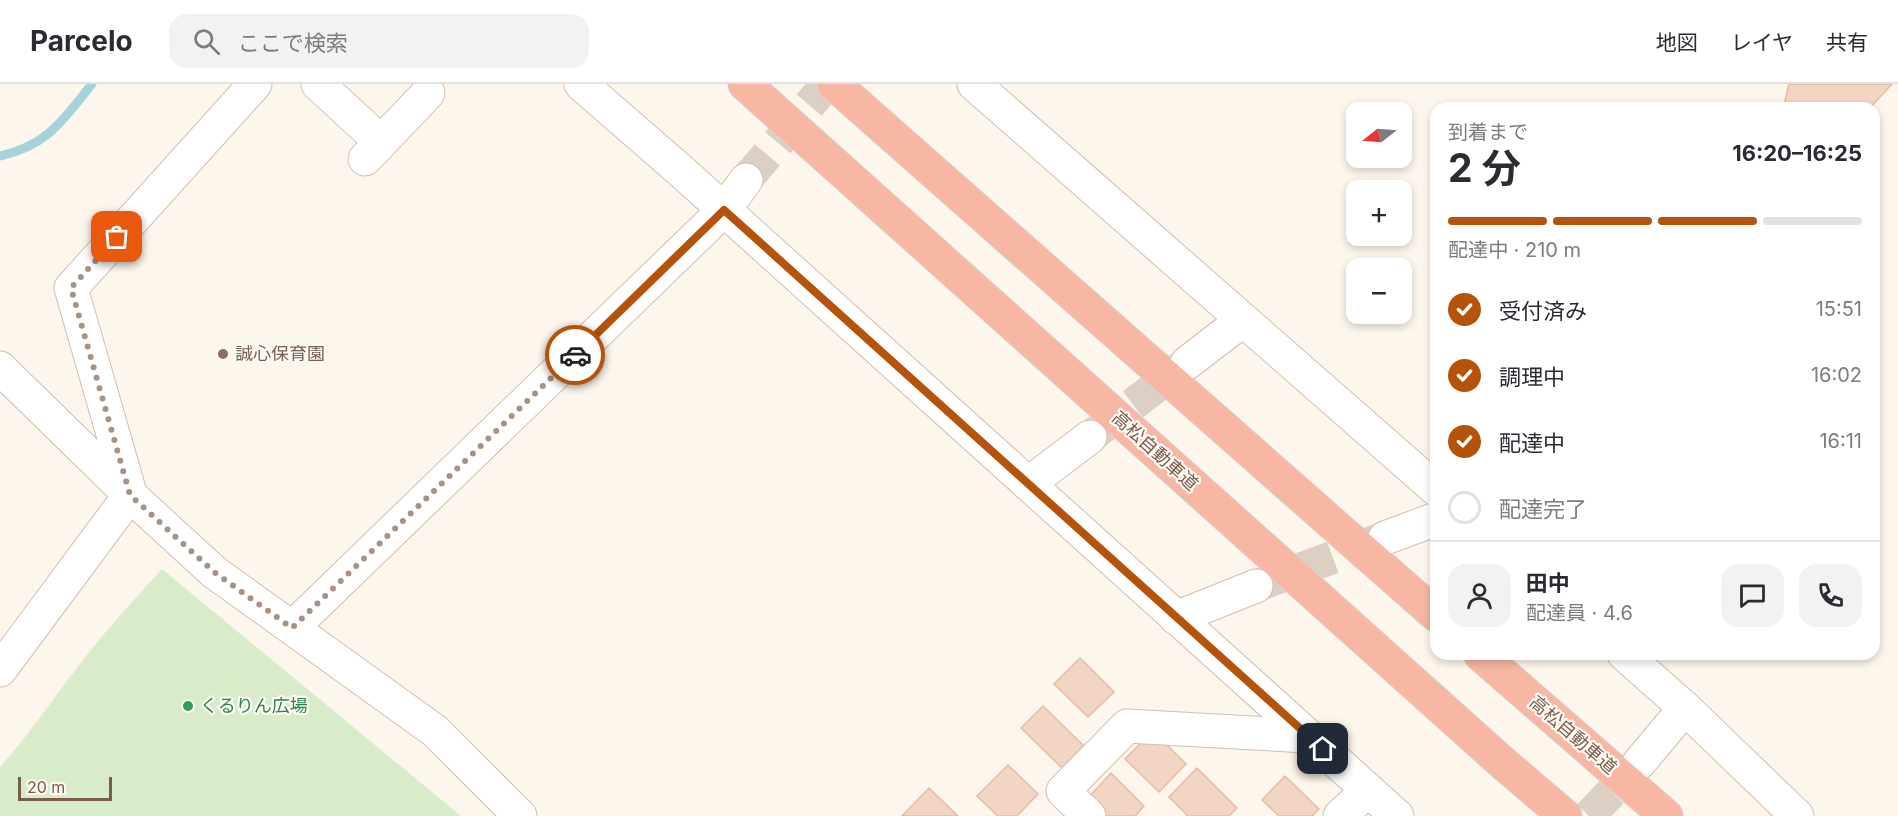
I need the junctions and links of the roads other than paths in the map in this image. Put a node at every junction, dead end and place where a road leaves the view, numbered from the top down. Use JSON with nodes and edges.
{"nodes":[{"id":1,"x":255,"y":84,"type":"edge"},
{"id":2,"x":318,"y":84,"type":"edge"},
{"id":3,"x":581,"y":84,"type":"edge"},
{"id":4,"x":745,"y":84,"type":"edge"},
{"id":5,"x":834,"y":84,"type":"edge"},
{"id":6,"x":974,"y":84,"type":"edge"},
{"id":7,"x":428,"y":93,"type":"dead end"},
{"id":8,"x":746,"y":180,"type":"tunnel mouth"},
{"id":9,"x":724,"y":210,"type":"junction"},
{"id":10,"x":1243,"y":320,"type":"junction"},
{"id":11,"x":1187,"y":363,"type":"tunnel mouth"},
{"id":12,"x":0,"y":368,"type":"edge"},
{"id":13,"x":1090,"y":437,"type":"tunnel mouth"},
{"id":14,"x":1028,"y":484,"type":"junction"},
{"id":15,"x":1430,"y":484,"type":"edge"},
{"id":16,"x":130,"y":495,"type":"junction"},
{"id":17,"x":1430,"y":521,"type":"edge"},
{"id":18,"x":1385,"y":538,"type":"tunnel mouth"},
{"id":19,"x":1256,"y":586,"type":"tunnel mouth"},
{"id":20,"x":1430,"y":610,"type":"edge"},
{"id":21,"x":1176,"y":618,"type":"junction"},
{"id":22,"x":292,"y":628,"type":"junction"},
{"id":23,"x":1487,"y":660,"type":"edge"},
{"id":24,"x":1631,"y":660,"type":"edge"},
{"id":25,"x":0,"y":670,"type":"edge"},
{"id":26,"x":1685,"y":708,"type":"junction"},
{"id":27,"x":1307,"y":736,"type":"junction"},
{"id":28,"x":1639,"y":763,"type":"tunnel mouth"},
{"id":29,"x":1368,"y":790,"type":"junction"},
{"id":30,"x":520,"y":816,"type":"edge"},
{"id":31,"x":1089,"y":816,"type":"edge"},
{"id":32,"x":1340,"y":816,"type":"edge"},
{"id":33,"x":1397,"y":816,"type":"edge"},
{"id":34,"x":1565,"y":816,"type":"edge"},
{"id":35,"x":1666,"y":816,"type":"edge"},
{"id":36,"x":1797,"y":816,"type":"edge"}],
"edges":[{"from":1,"to":16,"type":"street"},
{"from":2,"to":7,"type":"street"},
{"from":3,"to":9,"type":"street"},
{"from":4,"to":34,"type":"highway","name":"高松自動車道"},
{"from":5,"to":20,"type":"highway"},
{"from":6,"to":10,"type":"street"},
{"from":8,"to":9,"type":"street"},
{"from":9,"to":14,"type":"street"},
{"from":9,"to":22,"type":"street"},
{"from":10,"to":11,"type":"street"},
{"from":10,"to":15,"type":"street"},
{"from":12,"to":16,"type":"street"},
{"from":13,"to":14,"type":"street"},
{"from":14,"to":21,"type":"street"},
{"from":16,"to":22,"type":"street"},
{"from":16,"to":25,"type":"street"},
{"from":17,"to":18,"type":"street"},
{"from":19,"to":21,"type":"street"},
{"from":21,"to":27,"type":"street"},
{"from":22,"to":30,"type":"street"},
{"from":23,"to":35,"type":"highway","name":"高松自動車道"},
{"from":24,"to":26,"type":"street"},
{"from":26,"to":28,"type":"street"},
{"from":26,"to":36,"type":"street"},
{"from":27,"to":29,"type":"street"},
{"from":27,"to":31,"type":"street"},
{"from":29,"to":32,"type":"street"},
{"from":29,"to":33,"type":"street"}]}
